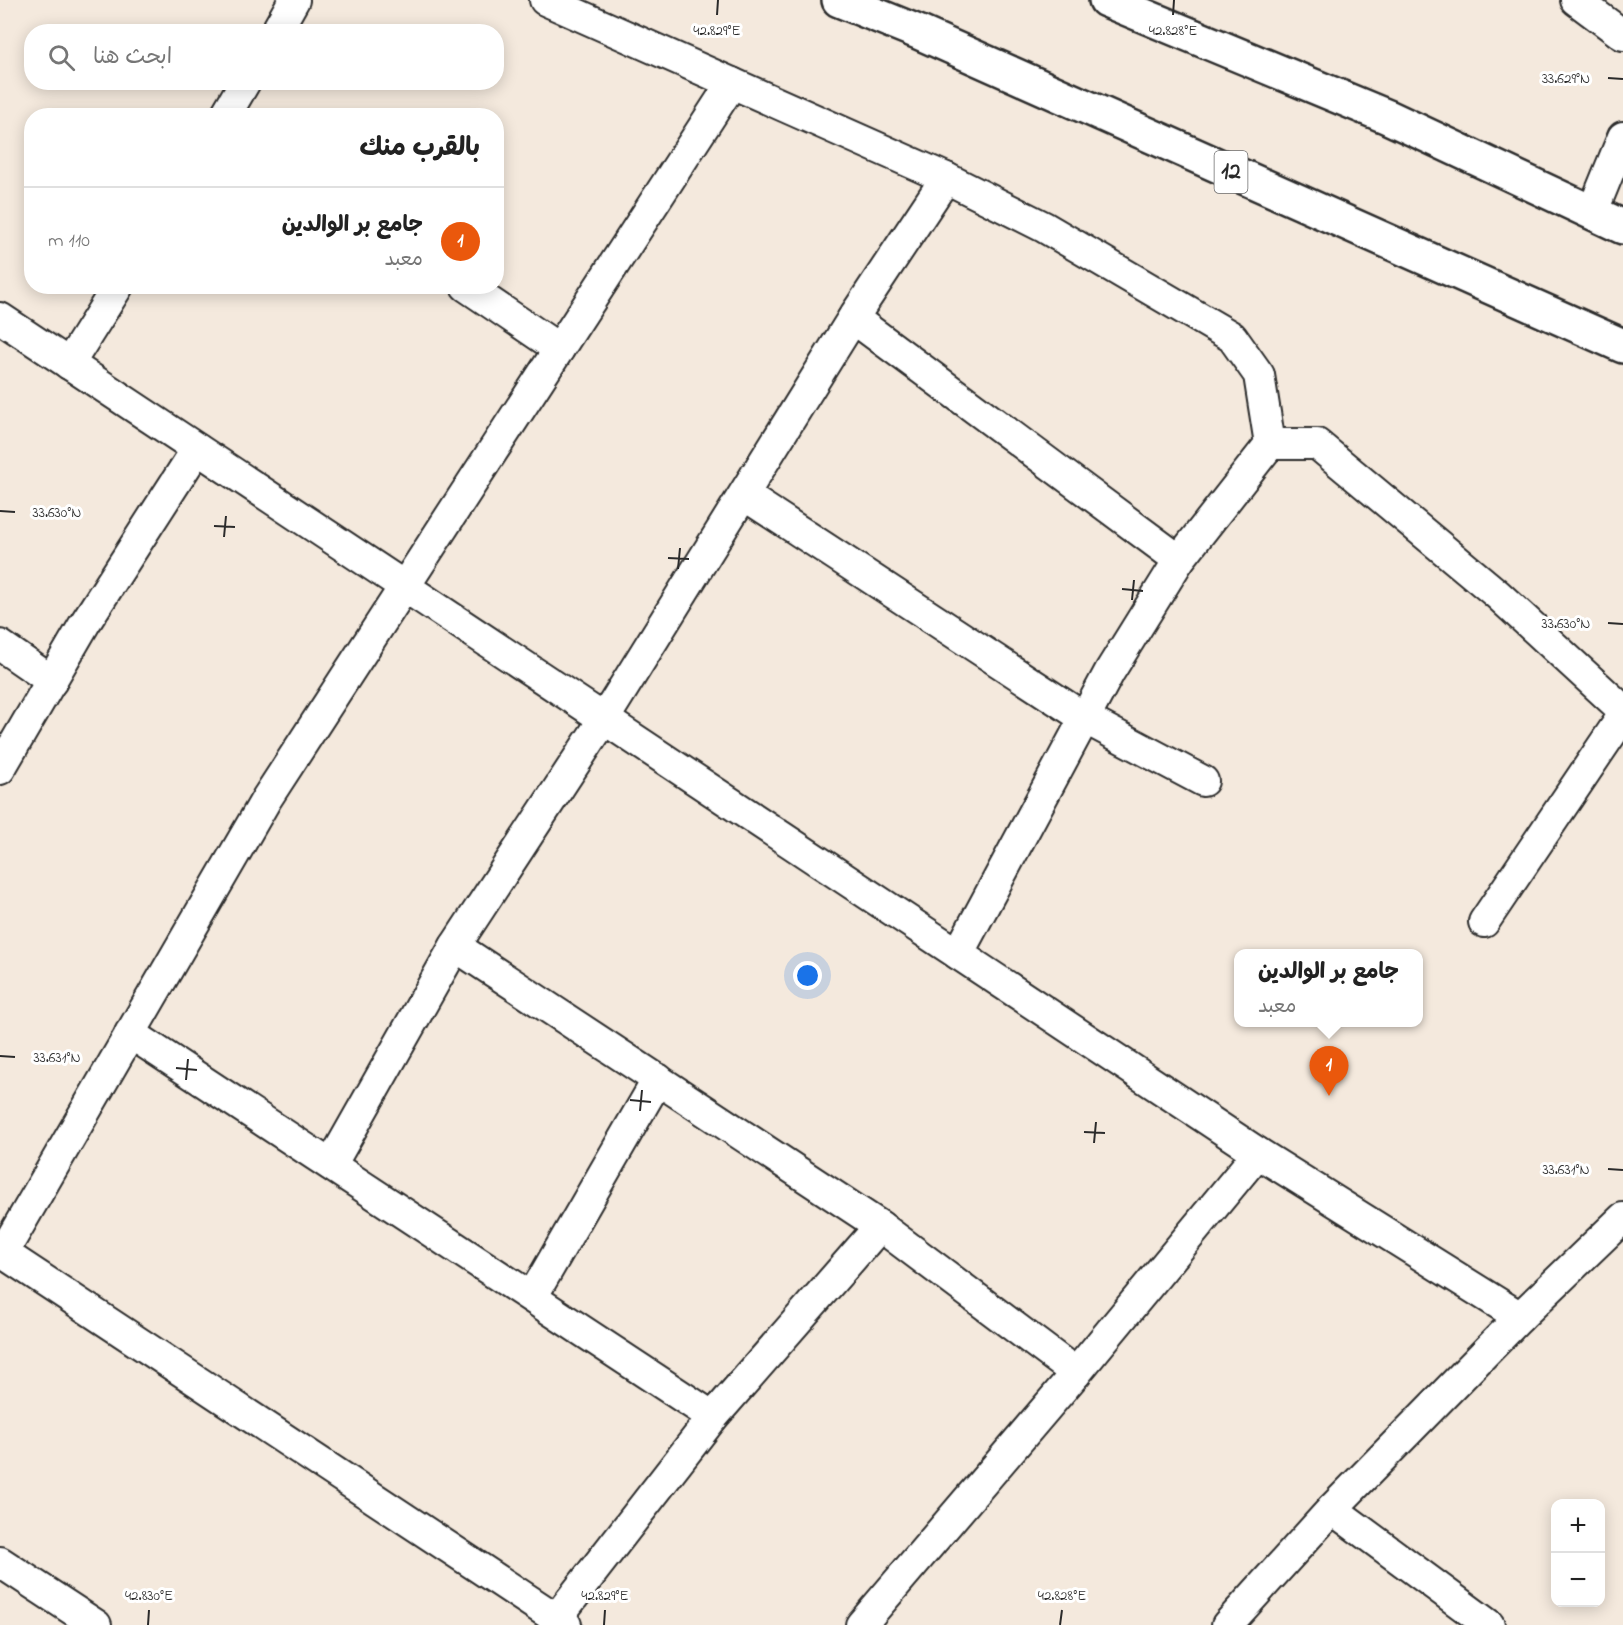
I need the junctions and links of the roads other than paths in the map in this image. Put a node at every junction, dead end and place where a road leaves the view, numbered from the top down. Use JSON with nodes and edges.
{"nodes":[{"id":1,"x":294,"y":0,"type":"edge"},
{"id":2,"x":544,"y":0,"type":"edge"},
{"id":3,"x":839,"y":0,"type":"edge"},
{"id":4,"x":1106,"y":0,"type":"edge"},
{"id":5,"x":1576,"y":0,"type":"edge"},
{"id":6,"x":280,"y":24,"type":"edge"},
{"id":7,"x":1623,"y":35,"type":"edge"},
{"id":8,"x":732,"y":83,"type":"junction"},
{"id":9,"x":240,"y":90,"type":"edge"},
{"id":10,"x":230,"y":108,"type":"edge"},
{"id":11,"x":1623,"y":137,"type":"edge"},
{"id":12,"x":946,"y":178,"type":"junction"},
{"id":13,"x":1592,"y":213,"type":"junction"},
{"id":14,"x":1623,"y":227,"type":"edge"},
{"id":15,"x":113,"y":294,"type":"edge"},
{"id":16,"x":478,"y":294,"type":"edge"},
{"id":17,"x":0,"y":318,"type":"edge"},
{"id":18,"x":853,"y":318,"type":"junction"},
{"id":19,"x":1623,"y":346,"type":"edge"},
{"id":20,"x":558,"y":349,"type":"junction"},
{"id":21,"x":69,"y":364,"type":"junction"},
{"id":22,"x":1270,"y":444,"type":"junction"},
{"id":23,"x":197,"y":449,"type":"junction"},
{"id":24,"x":744,"y":495,"type":"junction"},
{"id":25,"x":1179,"y":560,"type":"junction"},
{"id":26,"x":405,"y":588,"type":"junction"},
{"id":27,"x":0,"y":645,"type":"edge"},
{"id":28,"x":52,"y":681,"type":"junction"},
{"id":29,"x":1623,"y":710,"type":"edge"},
{"id":30,"x":1623,"y":716,"type":"edge"},
{"id":31,"x":604,"y":719,"type":"junction"},
{"id":32,"x":1086,"y":719,"type":"junction"},
{"id":33,"x":0,"y":769,"type":"edge"},
{"id":34,"x":1203,"y":781,"type":"dead end"},
{"id":35,"x":1484,"y":922,"type":"dead end"},
{"id":36,"x":455,"y":946,"type":"junction"},
{"id":37,"x":958,"y":954,"type":"junction"},
{"id":38,"x":130,"y":1032,"type":"junction"},
{"id":39,"x":657,"y":1079,"type":"junction"},
{"id":40,"x":1258,"y":1153,"type":"junction"},
{"id":41,"x":331,"y":1165,"type":"junction"},
{"id":42,"x":1623,"y":1218,"type":"edge"},
{"id":43,"x":880,"y":1226,"type":"junction"},
{"id":44,"x":1,"y":1252,"type":"edge"},
{"id":45,"x":532,"y":1297,"type":"junction"},
{"id":46,"x":1520,"y":1317,"type":"junction"},
{"id":47,"x":1076,"y":1374,"type":"junction"},
{"id":48,"x":713,"y":1417,"type":"junction"},
{"id":49,"x":1332,"y":1509,"type":"junction"},
{"id":50,"x":0,"y":1563,"type":"edge"},
{"id":51,"x":561,"y":1622,"type":"edge"},
{"id":52,"x":88,"y":1623,"type":"edge"},
{"id":53,"x":861,"y":1625,"type":"edge"},
{"id":54,"x":1227,"y":1625,"type":"edge"},
{"id":55,"x":1489,"y":1625,"type":"edge"}],
"edges":[{"from":1,"to":6,"type":"street"},
{"from":2,"to":8,"type":"street"},
{"from":3,"to":19,"type":"highway","number":"12"},
{"from":4,"to":13,"type":"highway"},
{"from":5,"to":7,"type":"street"},
{"from":8,"to":12,"type":"street"},
{"from":8,"to":20,"type":"street"},
{"from":9,"to":10,"type":"street"},
{"from":11,"to":13,"type":"street"},
{"from":12,"to":18,"type":"street"},
{"from":12,"to":22,"type":"street"},
{"from":13,"to":14,"type":"highway"},
{"from":15,"to":21,"type":"street"},
{"from":16,"to":20,"type":"street"},
{"from":17,"to":21,"type":"street"},
{"from":18,"to":24,"type":"street"},
{"from":18,"to":25,"type":"street"},
{"from":20,"to":26,"type":"street"},
{"from":21,"to":23,"type":"street"},
{"from":22,"to":25,"type":"street"},
{"from":22,"to":29,"type":"street"},
{"from":23,"to":26,"type":"street"},
{"from":23,"to":28,"type":"street"},
{"from":24,"to":31,"type":"street"},
{"from":24,"to":32,"type":"street"},
{"from":25,"to":32,"type":"street"},
{"from":26,"to":31,"type":"street"},
{"from":26,"to":38,"type":"street"},
{"from":27,"to":28,"type":"street"},
{"from":28,"to":33,"type":"street"},
{"from":30,"to":35,"type":"street"},
{"from":31,"to":36,"type":"street"},
{"from":31,"to":37,"type":"street"},
{"from":32,"to":34,"type":"street"},
{"from":32,"to":37,"type":"street"},
{"from":36,"to":39,"type":"street"},
{"from":36,"to":41,"type":"street"},
{"from":37,"to":40,"type":"street"},
{"from":38,"to":41,"type":"street"},
{"from":38,"to":44,"type":"street"},
{"from":39,"to":43,"type":"street"},
{"from":39,"to":45,"type":"street"},
{"from":40,"to":46,"type":"street"},
{"from":40,"to":47,"type":"street"},
{"from":41,"to":45,"type":"street"},
{"from":42,"to":46,"type":"street"},
{"from":43,"to":47,"type":"street"},
{"from":43,"to":48,"type":"street"},
{"from":44,"to":51,"type":"street"},
{"from":45,"to":48,"type":"street"},
{"from":46,"to":49,"type":"street"},
{"from":47,"to":53,"type":"street"},
{"from":48,"to":51,"type":"street"},
{"from":49,"to":54,"type":"street"},
{"from":49,"to":55,"type":"street"},
{"from":50,"to":52,"type":"street"}]}
